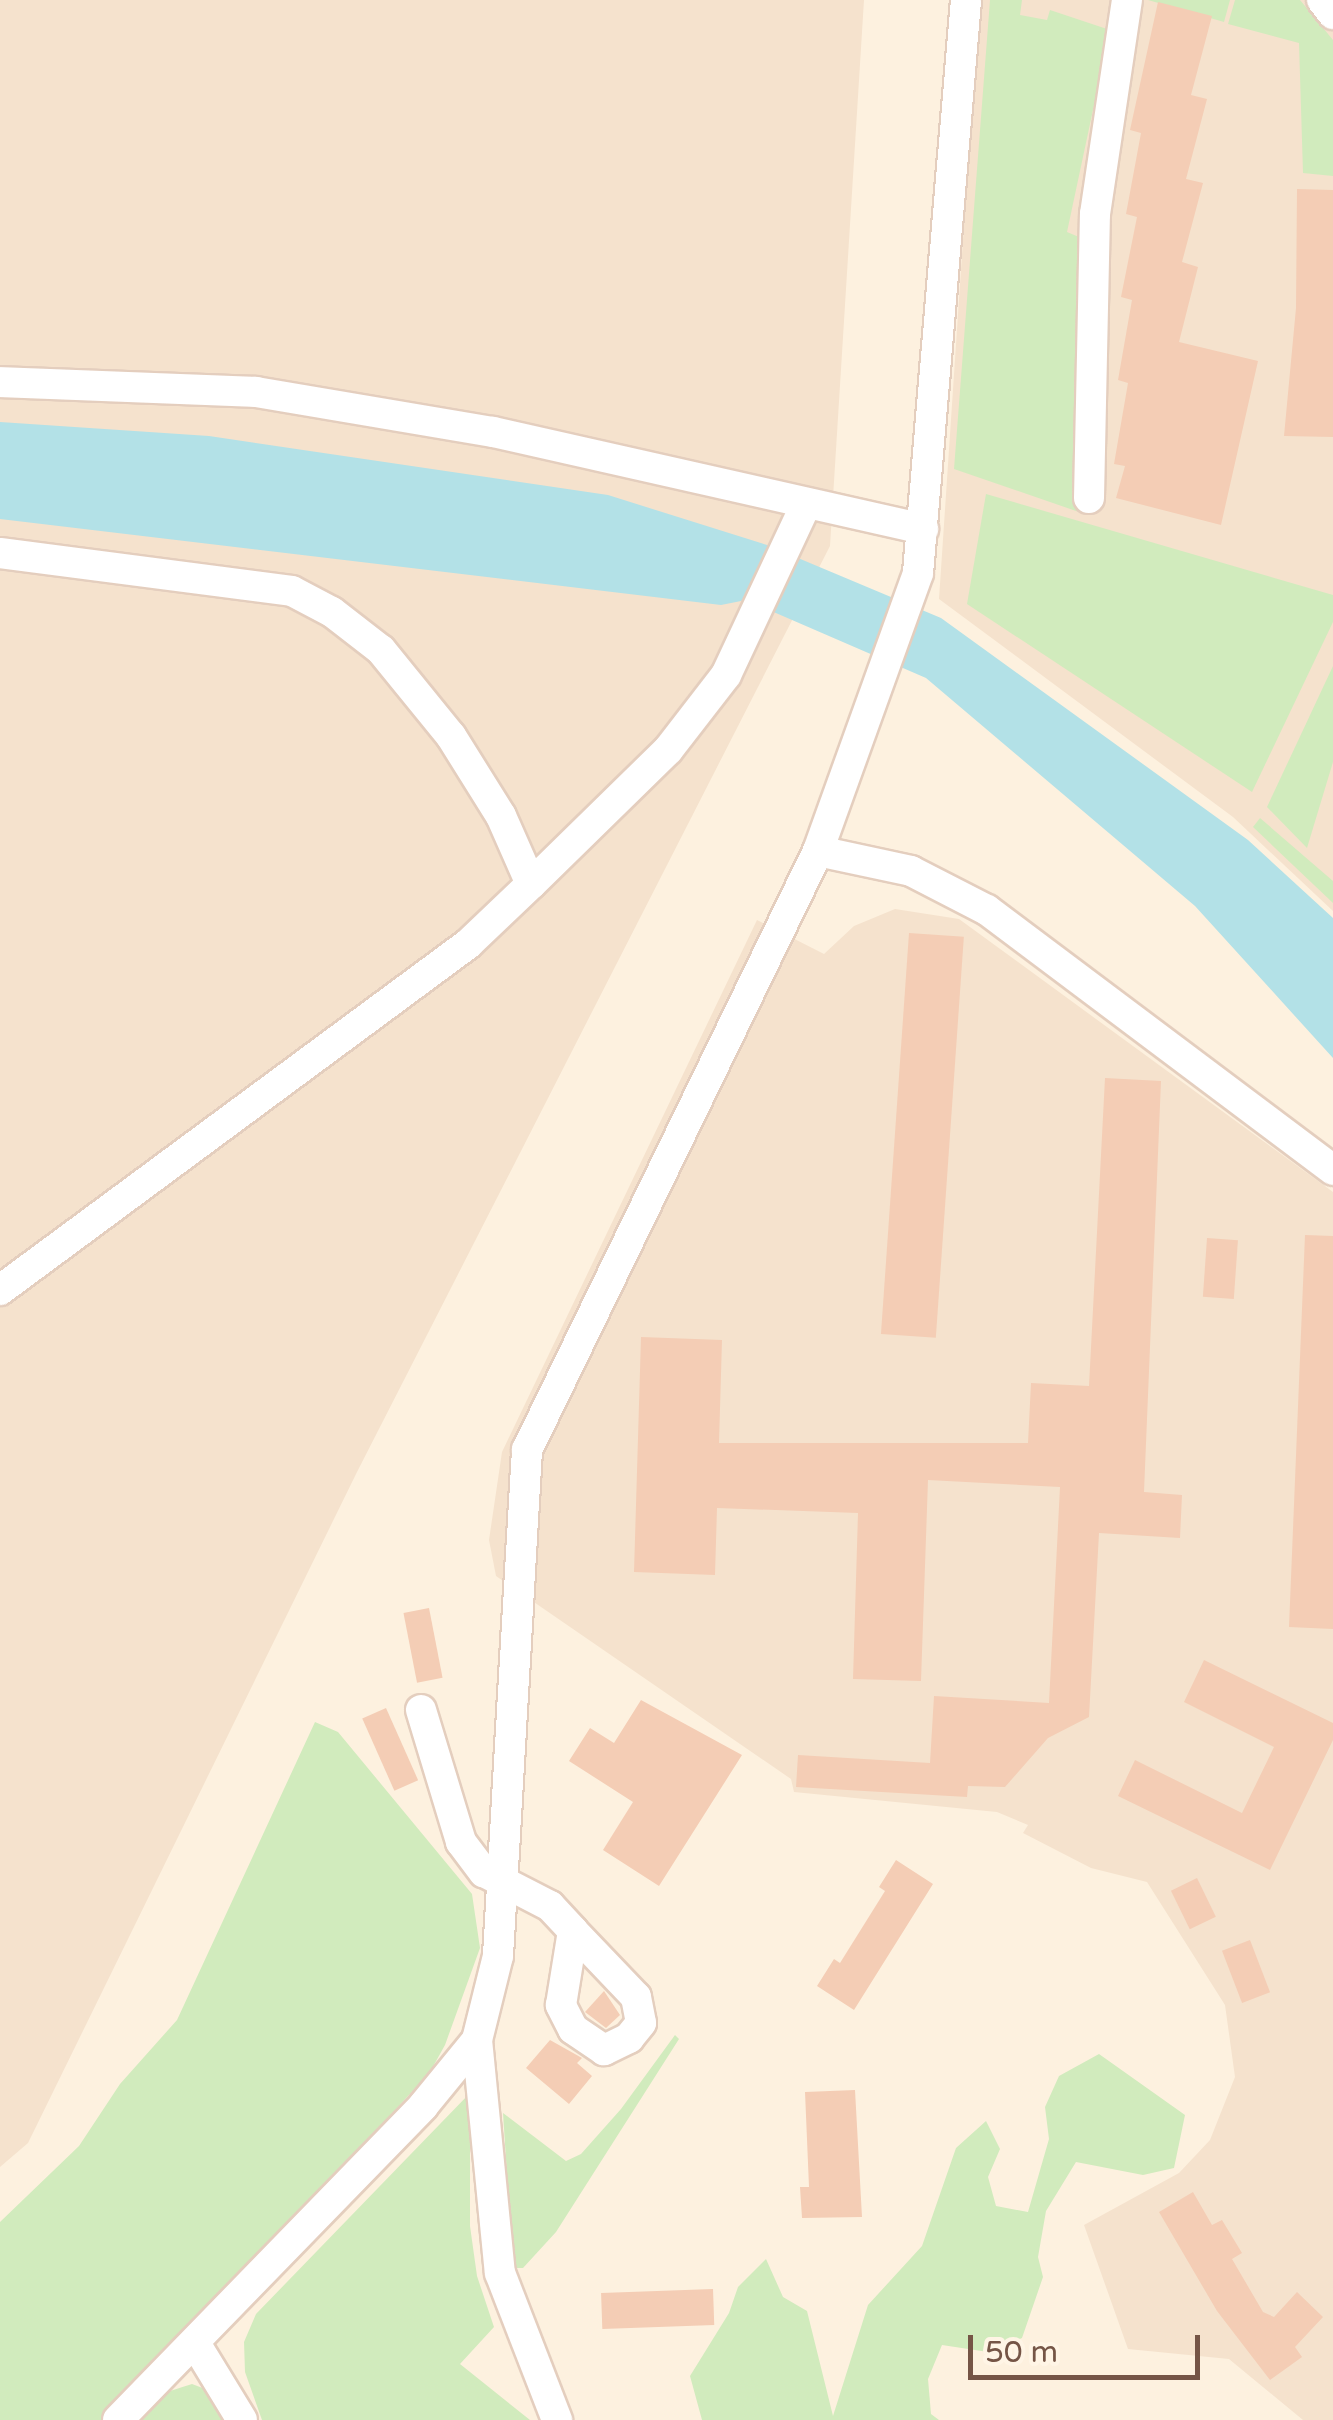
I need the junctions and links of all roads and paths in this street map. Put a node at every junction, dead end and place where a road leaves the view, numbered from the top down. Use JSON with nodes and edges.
{"nodes":[{"id":1,"x":966,"y":0,"type":"edge"},
{"id":2,"x":1127,"y":0,"type":"edge"},
{"id":3,"x":1322,"y":0,"type":"edge"},
{"id":4,"x":1333,"y":14,"type":"edge"},
{"id":5,"x":0,"y":382,"type":"edge"},
{"id":6,"x":1088,"y":498,"type":"dead end"},
{"id":7,"x":806,"y":504,"type":"junction"},
{"id":8,"x":922,"y":530,"type":"junction"},
{"id":9,"x":0,"y":553,"type":"edge"},
{"id":10,"x":818,"y":852,"type":"junction"},
{"id":11,"x":531,"y":884,"type":"junction"},
{"id":12,"x":1333,"y":1170,"type":"edge"},
{"id":13,"x":0,"y":1290,"type":"edge"},
{"id":14,"x":421,"y":1710,"type":"dead end"},
{"id":15,"x":503,"y":1884,"type":"junction"},
{"id":16,"x":573,"y":1931,"type":"dead end"},
{"id":17,"x":477,"y":2040,"type":"junction"},
{"id":18,"x":195,"y":2344,"type":"junction"},
{"id":19,"x":118,"y":2420,"type":"edge"},
{"id":20,"x":242,"y":2420,"type":"edge"},
{"id":21,"x":558,"y":2420,"type":"edge"}],
"edges":[{"from":1,"to":8,"type":"street"},
{"from":2,"to":6,"type":"street"},
{"from":3,"to":4,"type":"street"},
{"from":5,"to":7,"type":"street"},
{"from":7,"to":8,"type":"street"},
{"from":7,"to":11,"type":"street"},
{"from":8,"to":10,"type":"street"},
{"from":9,"to":11,"type":"street"},
{"from":10,"to":12,"type":"street"},
{"from":10,"to":15,"type":"street"},
{"from":11,"to":13,"type":"street"},
{"from":14,"to":15,"type":"street"},
{"from":15,"to":16,"type":"street"},
{"from":15,"to":17,"type":"street"},
{"from":17,"to":18,"type":"street"},
{"from":17,"to":21,"type":"street"},
{"from":18,"to":19,"type":"street"},
{"from":18,"to":20,"type":"street"}]}
